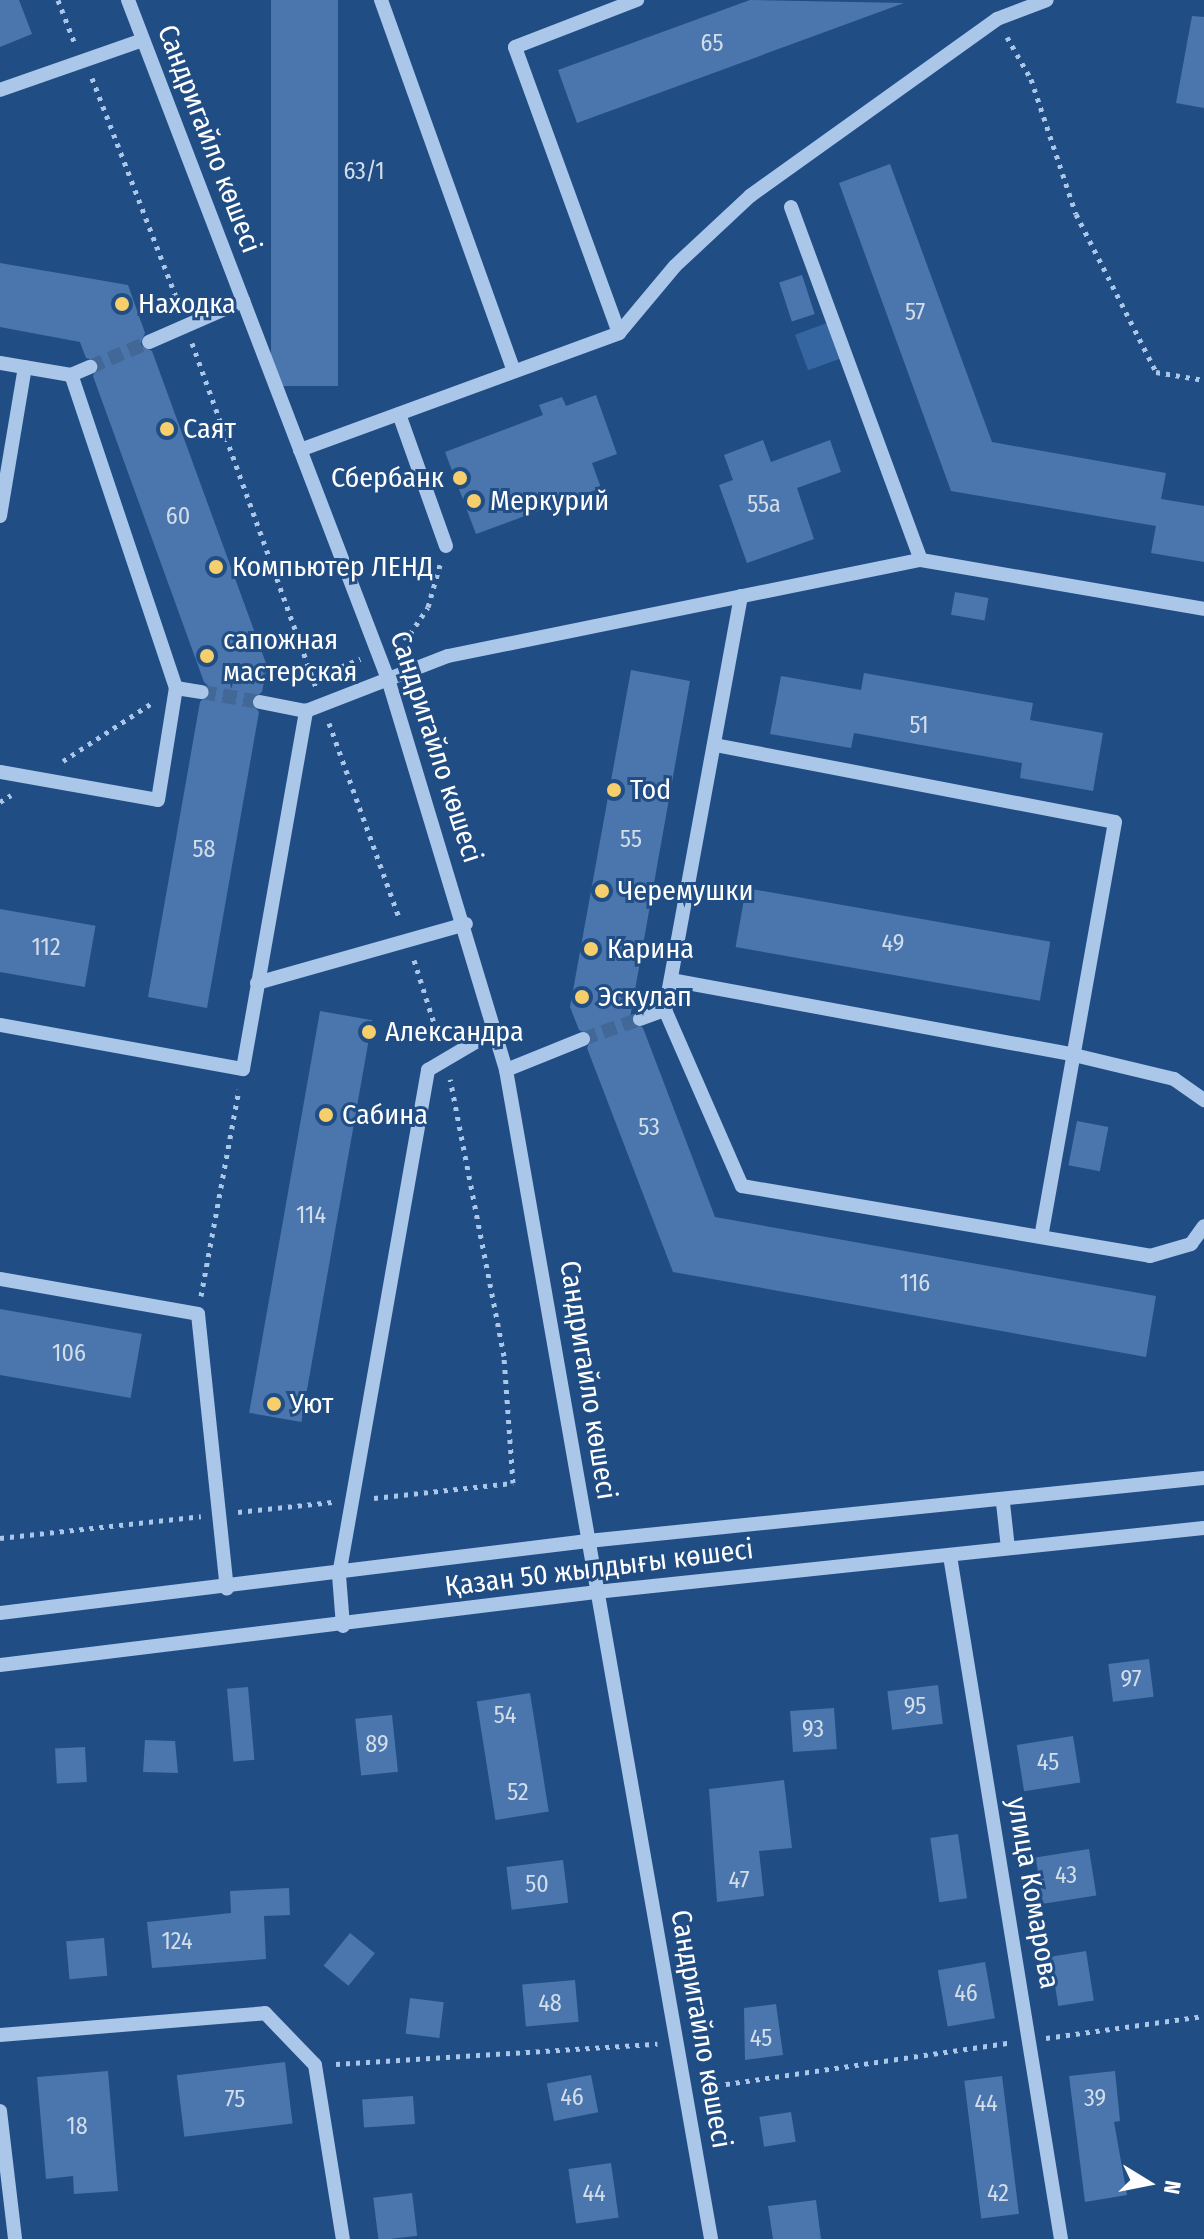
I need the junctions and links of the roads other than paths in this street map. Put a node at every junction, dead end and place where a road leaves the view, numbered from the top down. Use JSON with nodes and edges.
{"nodes":[{"id":1,"x":128,"y":0,"type":"edge"},
{"id":2,"x":381,"y":0,"type":"edge"},
{"id":3,"x":637,"y":0,"type":"edge"},
{"id":4,"x":1047,"y":0,"type":"edge"},
{"id":5,"x":143,"y":40,"type":"junction"},
{"id":6,"x":0,"y":90,"type":"edge"},
{"id":7,"x":791,"y":207,"type":"dead end"},
{"id":8,"x":243,"y":301,"type":"junction"},
{"id":9,"x":619,"y":333,"type":"junction"},
{"id":10,"x":149,"y":342,"type":"tunnel mouth"},
{"id":11,"x":0,"y":363,"type":"edge"},
{"id":12,"x":25,"y":367,"type":"junction"},
{"id":13,"x":90,"y":367,"type":"tunnel mouth"},
{"id":14,"x":514,"y":371,"type":"junction"},
{"id":15,"x":71,"y":375,"type":"junction"},
{"id":16,"x":399,"y":414,"type":"junction"},
{"id":17,"x":300,"y":450,"type":"junction"},
{"id":18,"x":0,"y":516,"type":"edge"},
{"id":19,"x":446,"y":546,"type":"road end"},
{"id":20,"x":921,"y":560,"type":"junction"},
{"id":21,"x":741,"y":596,"type":"junction"},
{"id":22,"x":1204,"y":609,"type":"edge"},
{"id":23,"x":388,"y":679,"type":"junction"},
{"id":24,"x":176,"y":688,"type":"junction"},
{"id":25,"x":202,"y":692,"type":"tunnel mouth"},
{"id":26,"x":260,"y":702,"type":"tunnel mouth"},
{"id":27,"x":306,"y":711,"type":"junction"},
{"id":28,"x":715,"y":745,"type":"junction"},
{"id":29,"x":0,"y":772,"type":"edge"},
{"id":30,"x":466,"y":924,"type":"junction"},
{"id":31,"x":671,"y":980,"type":"junction"},
{"id":32,"x":257,"y":983,"type":"junction"},
{"id":33,"x":665,"y":1010,"type":"junction"},
{"id":34,"x":640,"y":1019,"type":"tunnel mouth"},
{"id":35,"x":0,"y":1025,"type":"edge"},
{"id":36,"x":496,"y":1030,"type":"junction"},
{"id":37,"x":583,"y":1039,"type":"tunnel mouth"},
{"id":38,"x":1074,"y":1055,"type":"junction"},
{"id":39,"x":506,"y":1070,"type":"junction"},
{"id":40,"x":1204,"y":1100,"type":"edge"},
{"id":41,"x":1204,"y":1226,"type":"edge"},
{"id":42,"x":1041,"y":1236,"type":"junction"},
{"id":43,"x":0,"y":1279,"type":"edge"},
{"id":44,"x":1204,"y":1478,"type":"edge"},
{"id":45,"x":1003,"y":1503,"type":"junction"},
{"id":46,"x":1204,"y":1528,"type":"edge"},
{"id":47,"x":588,"y":1541,"type":"junction"},
{"id":48,"x":1008,"y":1548,"type":"junction"},
{"id":49,"x":950,"y":1556,"type":"junction"},
{"id":50,"x":339,"y":1575,"type":"junction"},
{"id":51,"x":227,"y":1588,"type":"junction"},
{"id":52,"x":596,"y":1592,"type":"junction"},
{"id":53,"x":0,"y":1613,"type":"edge"},
{"id":54,"x":343,"y":1626,"type":"junction"},
{"id":55,"x":0,"y":1665,"type":"edge"},
{"id":56,"x":0,"y":2035,"type":"edge"},
{"id":57,"x":0,"y":2111,"type":"edge"},
{"id":58,"x":15,"y":2239,"type":"edge"},
{"id":59,"x":343,"y":2239,"type":"edge"},
{"id":60,"x":711,"y":2239,"type":"edge"},
{"id":61,"x":1061,"y":2239,"type":"edge"}],
"edges":[{"from":1,"to":5,"type":"street","name":"Сандригайло көшесі"},
{"from":2,"to":14,"type":"street"},
{"from":3,"to":9,"type":"street"},
{"from":4,"to":9,"type":"street"},
{"from":5,"to":6,"type":"street"},
{"from":5,"to":8,"type":"street","name":"Сандригайло көшесі"},
{"from":7,"to":20,"type":"street"},
{"from":8,"to":10,"type":"street"},
{"from":8,"to":17,"type":"street","name":"Сандригайло көшесі"},
{"from":9,"to":14,"type":"street"},
{"from":11,"to":12,"type":"street"},
{"from":12,"to":15,"type":"street"},
{"from":12,"to":18,"type":"street"},
{"from":13,"to":15,"type":"street"},
{"from":14,"to":16,"type":"street"},
{"from":15,"to":24,"type":"street"},
{"from":16,"to":17,"type":"street"},
{"from":16,"to":19,"type":"street"},
{"from":17,"to":23,"type":"street","name":"Сандригайло көшесі"},
{"from":20,"to":21,"type":"street"},
{"from":20,"to":22,"type":"street"},
{"from":21,"to":23,"type":"street"},
{"from":21,"to":28,"type":"street"},
{"from":23,"to":27,"type":"street"},
{"from":23,"to":30,"type":"street","name":"Сандригайло көшесі"},
{"from":24,"to":25,"type":"street"},
{"from":24,"to":29,"type":"street"},
{"from":26,"to":27,"type":"street"},
{"from":27,"to":32,"type":"street"},
{"from":28,"to":31,"type":"street"},
{"from":28,"to":38,"type":"street"},
{"from":30,"to":32,"type":"street"},
{"from":30,"to":36,"type":"street","name":"Сандригайло көшесі"},
{"from":31,"to":33,"type":"street"},
{"from":31,"to":38,"type":"street"},
{"from":32,"to":35,"type":"street"},
{"from":33,"to":34,"type":"street"},
{"from":33,"to":42,"type":"street"},
{"from":36,"to":39,"type":"street","name":"Сандригайло көшесі"},
{"from":36,"to":50,"type":"street"},
{"from":37,"to":39,"type":"street"},
{"from":38,"to":40,"type":"street"},
{"from":38,"to":42,"type":"street"},
{"from":39,"to":47,"type":"street","name":"Сандригайло көшесі"},
{"from":41,"to":42,"type":"street"},
{"from":43,"to":51,"type":"street"},
{"from":44,"to":45,"type":"street","name":"Қазан 50 жылдығы көшесі"},
{"from":45,"to":47,"type":"street","name":"Қазан 50 жылдығы көшесі"},
{"from":45,"to":48,"type":"street"},
{"from":46,"to":48,"type":"street","name":"Қазан 50 жылдығы көшесі"},
{"from":47,"to":50,"type":"street","name":"Қазан 50 жылдығы көшесі"},
{"from":47,"to":52,"type":"street","name":"Сандригайло көшесі"},
{"from":48,"to":49,"type":"street","name":"Қазан 50 жылдығы көшесі"},
{"from":49,"to":52,"type":"street","name":"Қазан 50 жылдығы көшесі"},
{"from":49,"to":61,"type":"street","name":"улица Комарова"},
{"from":50,"to":51,"type":"street","name":"Қазан 50 жылдығы көшесі"},
{"from":50,"to":54,"type":"street"},
{"from":51,"to":53,"type":"street","name":"Қазан 50 жылдығы көшесі"},
{"from":52,"to":54,"type":"street","name":"Қазан 50 жылдығы көшесі"},
{"from":52,"to":60,"type":"street","name":"Сандригайло көшесі"},
{"from":54,"to":55,"type":"street","name":"Қазан 50 жылдығы көшесі"},
{"from":56,"to":59,"type":"street"},
{"from":57,"to":58,"type":"street"}]}
